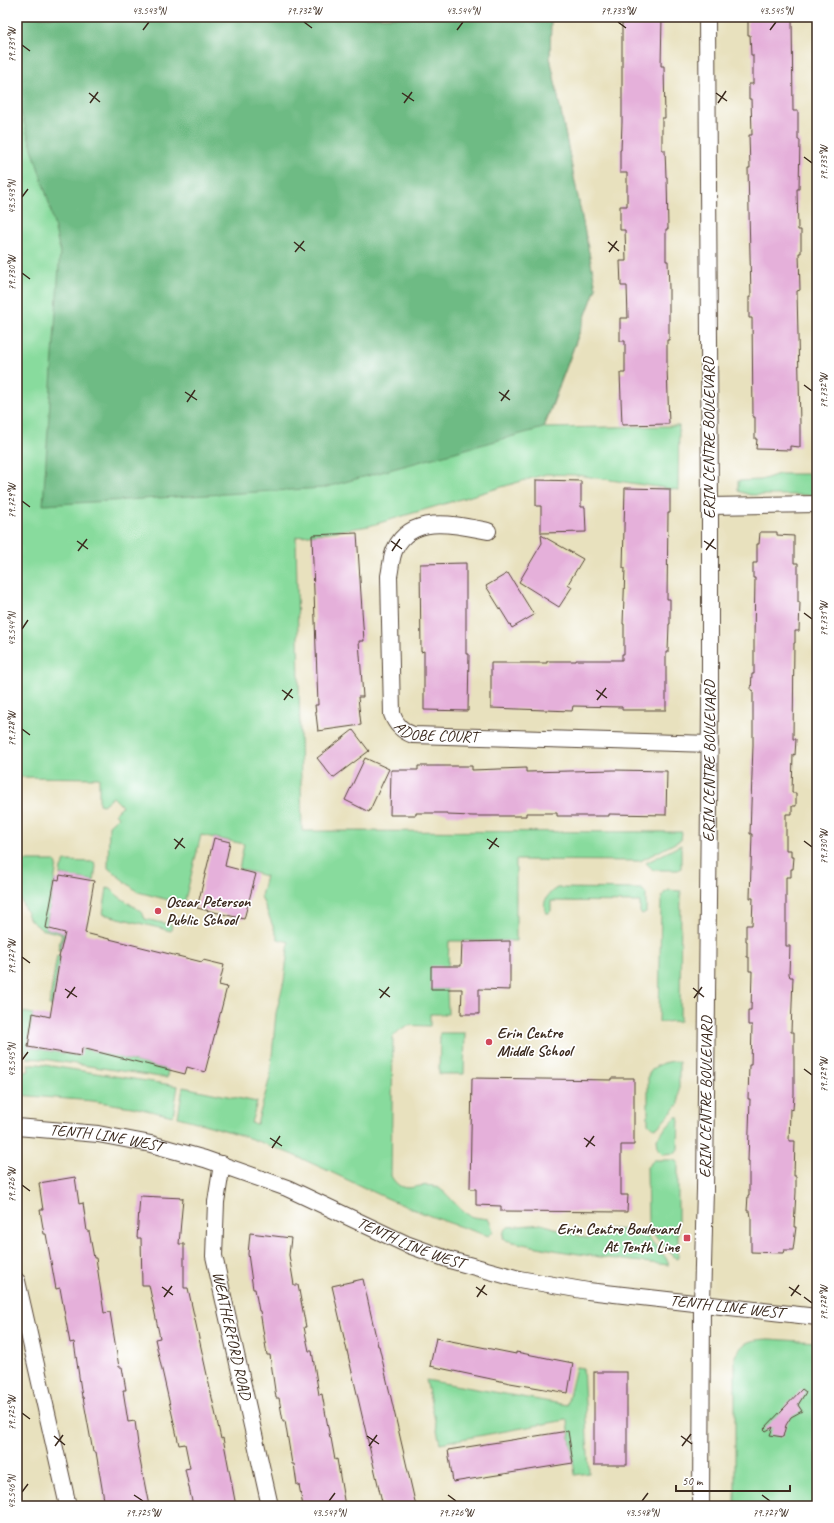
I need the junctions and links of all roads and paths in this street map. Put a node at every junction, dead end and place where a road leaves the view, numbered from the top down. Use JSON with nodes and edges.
{"nodes":[{"id":1,"x":707,"y":17,"type":"edge"},
{"id":2,"x":817,"y":504,"type":"edge"},
{"id":3,"x":710,"y":506,"type":"junction"},
{"id":4,"x":488,"y":531,"type":"dead end"},
{"id":5,"x":710,"y":744,"type":"junction"},
{"id":6,"x":17,"y":1127,"type":"edge"},
{"id":7,"x":222,"y":1164,"type":"junction"},
{"id":8,"x":17,"y":1282,"type":"edge"},
{"id":9,"x":702,"y":1304,"type":"junction"},
{"id":10,"x":817,"y":1317,"type":"edge"},
{"id":11,"x":68,"y":1506,"type":"edge"},
{"id":12,"x":270,"y":1506,"type":"edge"},
{"id":13,"x":701,"y":1506,"type":"edge"}],
"edges":[{"from":1,"to":3,"type":"street","name":"ERIN CENTRE BOULEVARD"},
{"from":2,"to":3,"type":"street"},
{"from":3,"to":5,"type":"street","name":"ERIN CENTRE BOULEVARD"},
{"from":4,"to":5,"type":"street","name":"ADOBE COURT"},
{"from":5,"to":9,"type":"street","name":"ERIN CENTRE BOULEVARD"},
{"from":6,"to":7,"type":"street","name":"TENTH LINE WEST"},
{"from":7,"to":9,"type":"street","name":"TENTH LINE WEST"},
{"from":7,"to":12,"type":"street","name":"WEATHERFORD ROAD"},
{"from":8,"to":11,"type":"street"},
{"from":9,"to":10,"type":"street","name":"TENTH LINE WEST"},
{"from":9,"to":13,"type":"street","name":"ERIN CENTRE BOULEVARD"}]}
